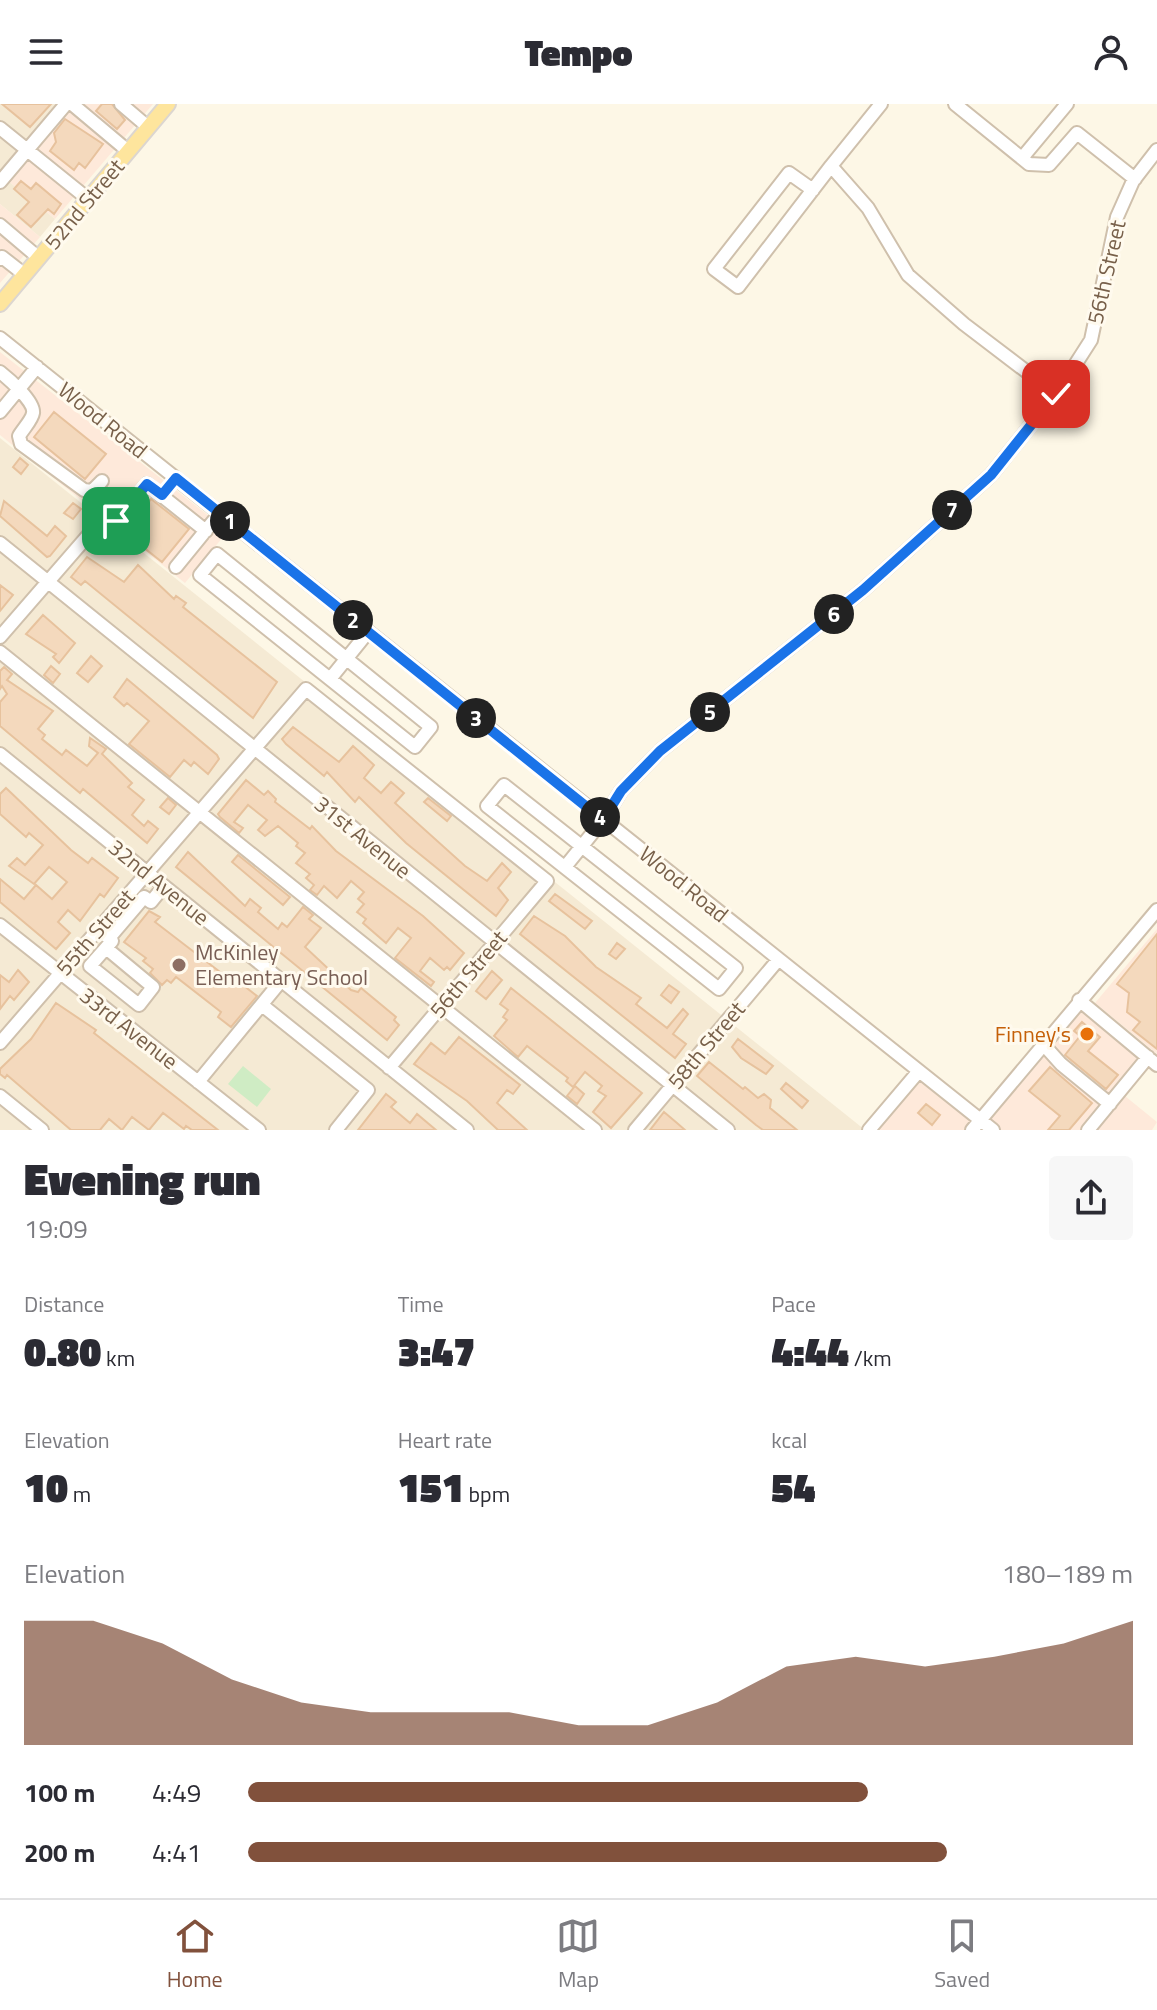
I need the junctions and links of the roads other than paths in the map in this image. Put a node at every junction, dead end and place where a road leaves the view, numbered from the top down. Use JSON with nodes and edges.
{"nodes":[{"id":1,"x":69,"y":104,"type":"edge"},
{"id":2,"x":121,"y":104,"type":"edge"},
{"id":3,"x":168,"y":104,"type":"edge"},
{"id":4,"x":881,"y":104,"type":"edge"},
{"id":5,"x":955,"y":104,"type":"edge"},
{"id":6,"x":1064,"y":108,"type":"edge"},
{"id":7,"x":148,"y":127,"type":"junction"},
{"id":8,"x":0,"y":128,"type":"edge"},
{"id":9,"x":1077,"y":133,"type":"junction"},
{"id":10,"x":27,"y":150,"type":"junction"},
{"id":11,"x":1157,"y":150,"type":"edge"},
{"id":12,"x":128,"y":151,"type":"junction"},
{"id":13,"x":1022,"y":158,"type":"junction"},
{"id":14,"x":831,"y":166,"type":"junction"},
{"id":15,"x":1135,"y":179,"type":"junction"},
{"id":16,"x":0,"y":182,"type":"edge"},
{"id":17,"x":813,"y":190,"type":"junction"},
{"id":18,"x":88,"y":199,"type":"junction"},
{"id":19,"x":0,"y":225,"type":"edge"},
{"id":20,"x":16,"y":239,"type":"junction"},
{"id":21,"x":2,"y":253,"type":"edge"},
{"id":22,"x":39,"y":258,"type":"junction"},
{"id":23,"x":25,"y":275,"type":"junction"},
{"id":24,"x":0,"y":304,"type":"edge"},
{"id":25,"x":0,"y":338,"type":"edge"},
{"id":26,"x":37,"y":367,"type":"junction"},
{"id":27,"x":0,"y":372,"type":"edge"},
{"id":28,"x":20,"y":388,"type":"junction"},
{"id":29,"x":1056,"y":394,"type":"junction"},
{"id":30,"x":0,"y":412,"type":"edge"},
{"id":31,"x":156,"y":462,"type":"junction"},
{"id":32,"x":176,"y":478,"type":"junction"},
{"id":33,"x":102,"y":481,"type":"dead end"},
{"id":34,"x":147,"y":484,"type":"junction"},
{"id":35,"x":162,"y":495,"type":"junction"},
{"id":36,"x":220,"y":513,"type":"junction"},
{"id":37,"x":116,"y":521,"type":"dead end"},
{"id":38,"x":98,"y":524,"type":"dead end"},
{"id":39,"x":206,"y":531,"type":"junction"},
{"id":40,"x":0,"y":543,"type":"edge"},
{"id":41,"x":176,"y":567,"type":"dead end"},
{"id":42,"x":48,"y":582,"type":"junction"},
{"id":43,"x":368,"y":632,"type":"junction"},
{"id":44,"x":0,"y":637,"type":"edge"},
{"id":45,"x":0,"y":652,"type":"edge"},
{"id":46,"x":347,"y":658,"type":"junction"},
{"id":47,"x":330,"y":679,"type":"junction"},
{"id":48,"x":253,"y":748,"type":"junction"},
{"id":49,"x":0,"y":754,"type":"edge"},
{"id":50,"x":198,"y":812,"type":"junction"},
{"id":51,"x":603,"y":820,"type":"junction"},
{"id":52,"x":581,"y":847,"type":"junction"},
{"id":53,"x":565,"y":867,"type":"junction"},
{"id":54,"x":147,"y":872,"type":"junction"},
{"id":55,"x":547,"y":881,"type":"joint"},
{"id":56,"x":164,"y":886,"type":"junction"},
{"id":57,"x":1157,"y":910,"type":"edge"},
{"id":58,"x":0,"y":925,"type":"edge"},
{"id":59,"x":98,"y":929,"type":"junction"},
{"id":60,"x":495,"y":942,"type":"junction"},
{"id":61,"x":108,"y":943,"type":"junction"},
{"id":62,"x":778,"y":960,"type":"junction"},
{"id":63,"x":60,"y":973,"type":"junction"},
{"id":64,"x":281,"y":981,"type":"junction"},
{"id":65,"x":1079,"y":1000,"type":"junction"},
{"id":66,"x":262,"y":1005,"type":"junction"},
{"id":67,"x":441,"y":1006,"type":"junction"},
{"id":68,"x":0,"y":1043,"type":"edge"},
{"id":69,"x":1043,"y":1044,"type":"junction"},
{"id":70,"x":1152,"y":1061,"type":"edge"},
{"id":71,"x":389,"y":1068,"type":"junction"},
{"id":72,"x":919,"y":1071,"type":"junction"},
{"id":73,"x":198,"y":1082,"type":"junction"},
{"id":74,"x":672,"y":1086,"type":"junction"},
{"id":75,"x":0,"y":1096,"type":"edge"},
{"id":76,"x":1110,"y":1104,"type":"junction"},
{"id":77,"x":976,"y":1125,"type":"edge"},
{"id":78,"x":42,"y":1130,"type":"edge"},
{"id":79,"x":259,"y":1130,"type":"edge"},
{"id":80,"x":336,"y":1130,"type":"edge"},
{"id":81,"x":467,"y":1130,"type":"edge"},
{"id":82,"x":595,"y":1130,"type":"edge"},
{"id":83,"x":635,"y":1130,"type":"edge"},
{"id":84,"x":728,"y":1130,"type":"edge"},
{"id":85,"x":869,"y":1130,"type":"edge"},
{"id":86,"x":993,"y":1130,"type":"edge"},
{"id":87,"x":1088,"y":1130,"type":"edge"}],
"edges":[{"from":1,"to":10,"type":"street"},
{"from":1,"to":12,"type":"street"},
{"from":2,"to":7,"type":"street"},
{"from":3,"to":7,"type":"main road","name":"52nd Street"},
{"from":4,"to":14,"type":"street"},
{"from":5,"to":13,"type":"street"},
{"from":6,"to":9,"type":"street"},
{"from":6,"to":13,"type":"street"},
{"from":7,"to":12,"type":"main road","name":"52nd Street"},
{"from":8,"to":10,"type":"street"},
{"from":9,"to":13,"type":"street"},
{"from":9,"to":15,"type":"street"},
{"from":10,"to":16,"type":"street"},
{"from":10,"to":18,"type":"street"},
{"from":11,"to":15,"type":"street","name":"56th Street"},
{"from":12,"to":18,"type":"main road","name":"52nd Street"},
{"from":14,"to":17,"type":"street"},
{"from":14,"to":29,"type":"street"},
{"from":15,"to":29,"type":"street","name":"56th Street"},
{"from":17,"to":17,"type":"street"},
{"from":18,"to":22,"type":"main road","name":"52nd Street"},
{"from":19,"to":20,"type":"street"},
{"from":20,"to":21,"type":"street"},
{"from":20,"to":22,"type":"street"},
{"from":21,"to":23,"type":"street"},
{"from":22,"to":23,"type":"main road","name":"52nd Street"},
{"from":23,"to":24,"type":"main road","name":"52nd Street"},
{"from":25,"to":26,"type":"street","name":"Wood Road"},
{"from":26,"to":28,"type":"street"},
{"from":26,"to":31,"type":"street","name":"Wood Road"},
{"from":27,"to":28,"type":"street"},
{"from":28,"to":30,"type":"street"},
{"from":28,"to":33,"type":"street"},
{"from":29,"to":51,"type":"street","name":"56th Street"},
{"from":31,"to":32,"type":"street","name":"Wood Road"},
{"from":31,"to":34,"type":"street"},
{"from":32,"to":35,"type":"street"},
{"from":32,"to":36,"type":"street","name":"Wood Road"},
{"from":34,"to":35,"type":"street"},
{"from":34,"to":37,"type":"street"},
{"from":35,"to":39,"type":"street"},
{"from":36,"to":39,"type":"street"},
{"from":36,"to":43,"type":"street","name":"Wood Road"},
{"from":38,"to":42,"type":"street"},
{"from":39,"to":41,"type":"street"},
{"from":40,"to":42,"type":"street","name":"31st Avenue"},
{"from":42,"to":44,"type":"street"},
{"from":42,"to":48,"type":"street","name":"31st Avenue"},
{"from":43,"to":46,"type":"street"},
{"from":43,"to":51,"type":"street","name":"Wood Road"},
{"from":45,"to":50,"type":"street"},
{"from":46,"to":47,"type":"street"},
{"from":46,"to":47,"type":"street"},
{"from":46,"to":47,"type":"street"},
{"from":48,"to":50,"type":"street","name":"55th Street"},
{"from":48,"to":55,"type":"street","name":"55th Street"},
{"from":48,"to":60,"type":"street","name":"31st Avenue"},
{"from":49,"to":54,"type":"street","name":"32nd Avenue"},
{"from":50,"to":54,"type":"street","name":"55th Street"},
{"from":50,"to":67,"type":"street"},
{"from":51,"to":52,"type":"street","name":"56th Street"},
{"from":51,"to":62,"type":"street","name":"Wood Road"},
{"from":52,"to":53,"type":"street","name":"56th Street"},
{"from":52,"to":53,"type":"street"},
{"from":52,"to":53,"type":"street"},
{"from":54,"to":56,"type":"street","name":"32nd Avenue"},
{"from":54,"to":59,"type":"street","name":"55th Street"},
{"from":55,"to":60,"type":"street","name":"56th Street"},
{"from":56,"to":61,"type":"street"},
{"from":56,"to":64,"type":"street","name":"32nd Avenue"},
{"from":57,"to":65,"type":"street"},
{"from":58,"to":63,"type":"street","name":"33rd Avenue"},
{"from":59,"to":61,"type":"street"},
{"from":59,"to":63,"type":"street","name":"55th Street"},
{"from":60,"to":67,"type":"street","name":"56th Street"},
{"from":60,"to":74,"type":"street","name":"31st Avenue"},
{"from":61,"to":61,"type":"street"},
{"from":62,"to":72,"type":"street","name":"Wood Road"},
{"from":62,"to":74,"type":"street","name":"58th Street"},
{"from":63,"to":68,"type":"street","name":"55th Street"},
{"from":63,"to":73,"type":"street","name":"33rd Avenue"},
{"from":64,"to":66,"type":"street"},
{"from":64,"to":71,"type":"street","name":"32nd Avenue"},
{"from":65,"to":69,"type":"street"},
{"from":65,"to":70,"type":"street"},
{"from":66,"to":73,"type":"street"},
{"from":66,"to":80,"type":"street"},
{"from":67,"to":71,"type":"street","name":"56th Street"},
{"from":67,"to":82,"type":"street"},
{"from":69,"to":76,"type":"street"},
{"from":69,"to":77,"type":"street"},
{"from":70,"to":76,"type":"street"},
{"from":71,"to":81,"type":"street","name":"32nd Avenue"},
{"from":72,"to":77,"type":"street","name":"Wood Road"},
{"from":72,"to":85,"type":"street"},
{"from":73,"to":79,"type":"street","name":"33rd Avenue"},
{"from":74,"to":83,"type":"street","name":"58th Street"},
{"from":74,"to":84,"type":"street","name":"31st Avenue"},
{"from":75,"to":78,"type":"street"},
{"from":76,"to":87,"type":"street"},
{"from":77,"to":86,"type":"street","name":"Wood Road"}]}
